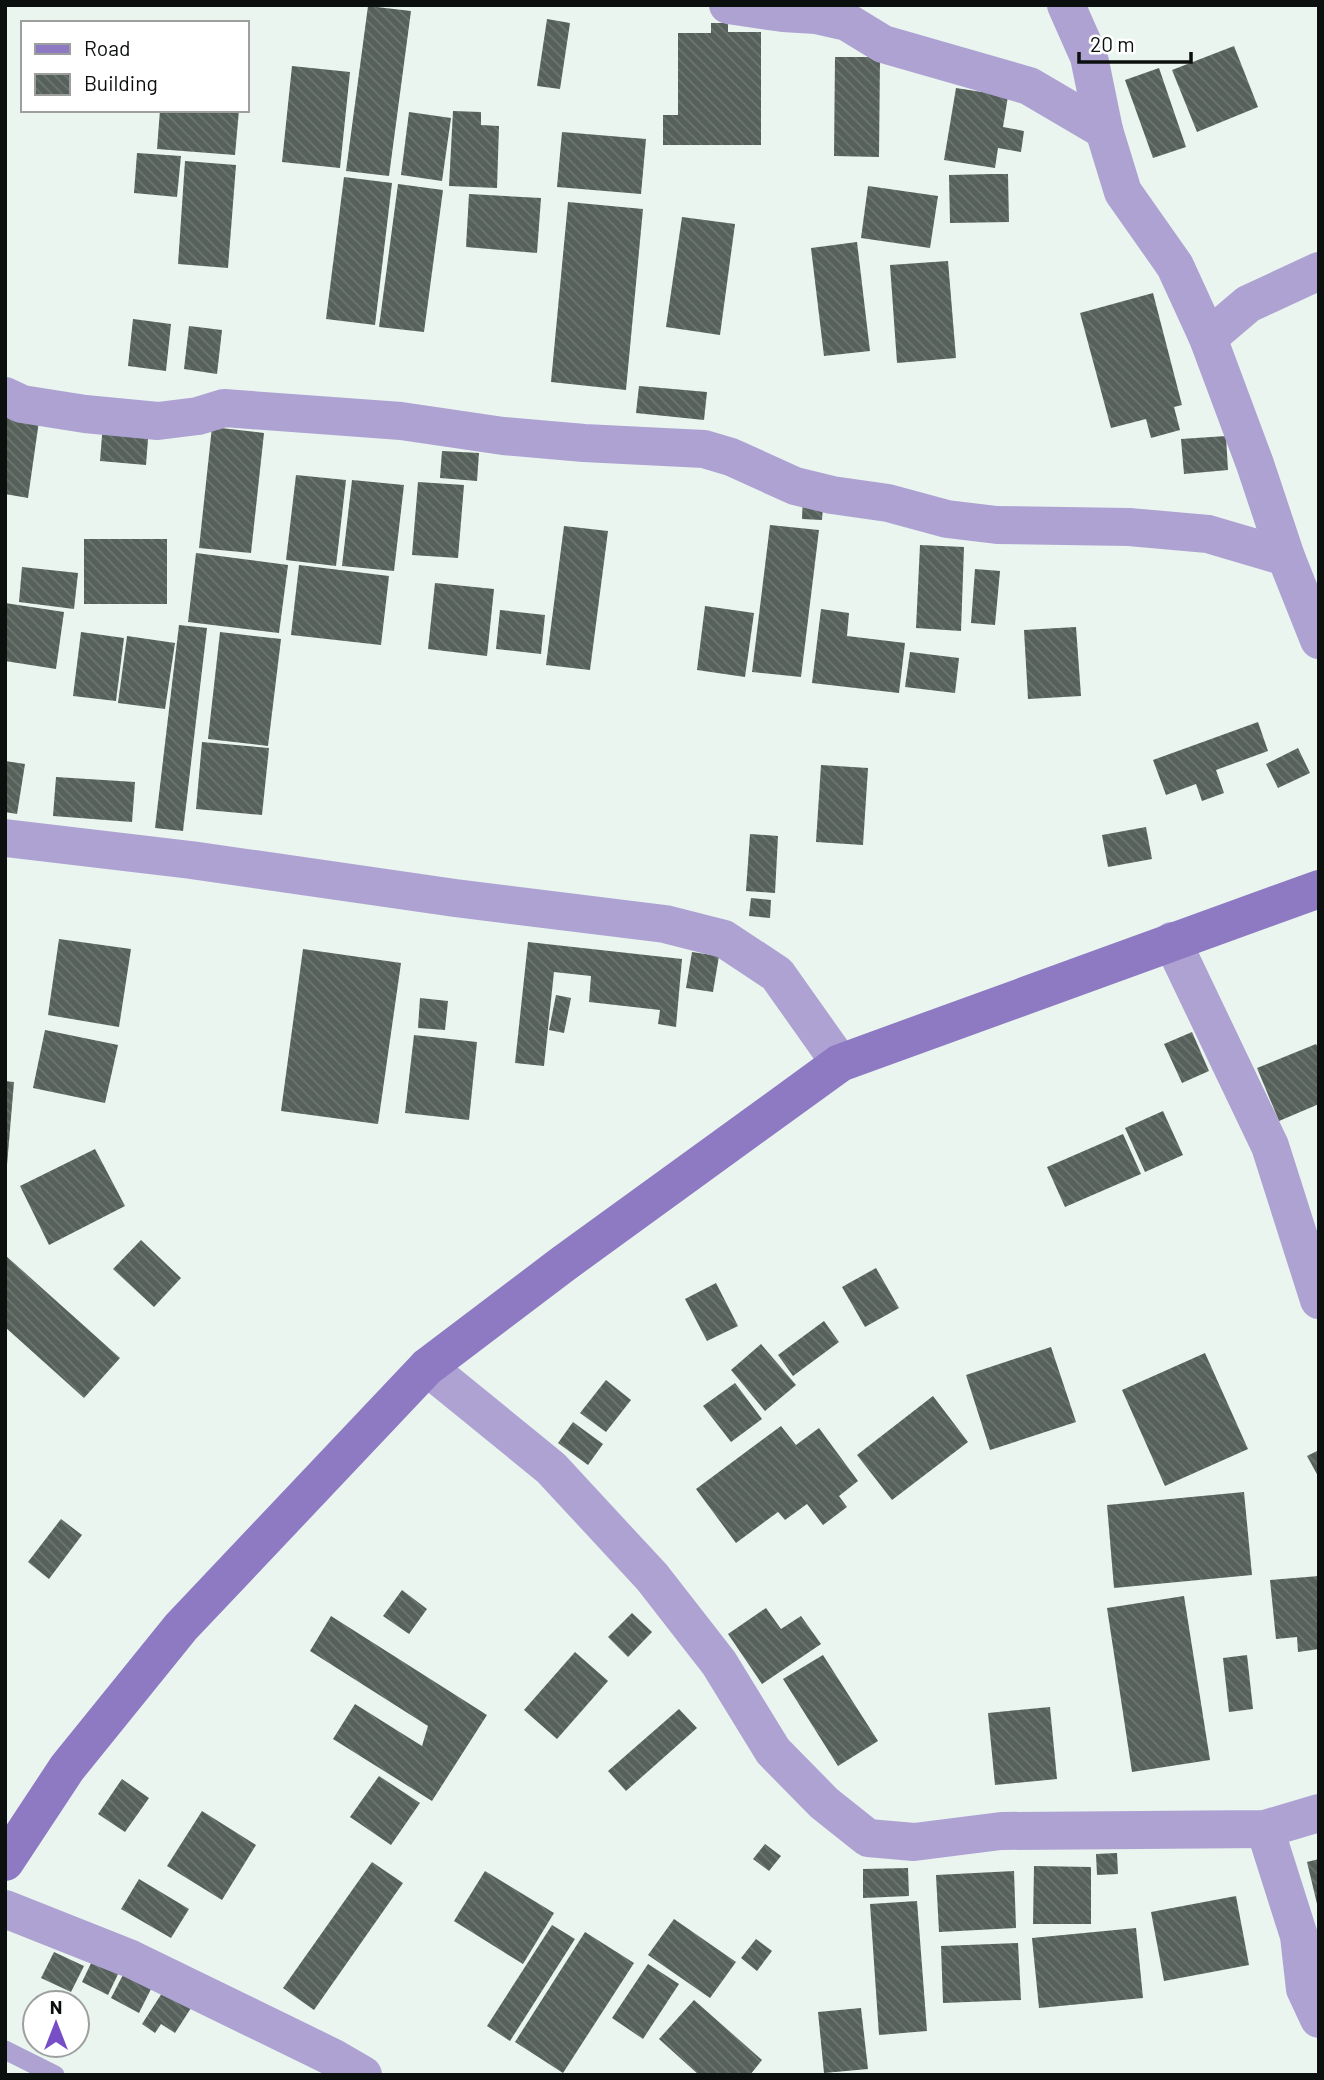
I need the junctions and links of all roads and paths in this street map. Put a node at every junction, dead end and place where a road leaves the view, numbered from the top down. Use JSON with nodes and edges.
{"nodes":[{"id":1,"x":728,"y":5,"type":"edge"},
{"id":2,"x":1066,"y":5,"type":"edge"},
{"id":3,"x":1104,"y":130,"type":"junction"},
{"id":4,"x":1319,"y":271,"type":"edge"},
{"id":5,"x":1208,"y":338,"type":"junction"},
{"id":6,"x":5,"y":396,"type":"edge"},
{"id":7,"x":1286,"y":556,"type":"junction"},
{"id":8,"x":1319,"y":640,"type":"edge"},
{"id":9,"x":5,"y":838,"type":"edge"},
{"id":10,"x":1319,"y":889,"type":"edge"},
{"id":11,"x":1172,"y":941,"type":"junction"},
{"id":12,"x":840,"y":1063,"type":"junction"},
{"id":13,"x":1319,"y":1300,"type":"edge"},
{"id":14,"x":427,"y":1367,"type":"junction"},
{"id":15,"x":1319,"y":1813,"type":"edge"},
{"id":16,"x":1265,"y":1829,"type":"junction"},
{"id":17,"x":5,"y":1862,"type":"edge"},
{"id":18,"x":5,"y":1909,"type":"edge"},
{"id":19,"x":1319,"y":2019,"type":"edge"},
{"id":20,"x":5,"y":2050,"type":"edge"},
{"id":21,"x":55,"y":2075,"type":"edge"},
{"id":22,"x":363,"y":2075,"type":"edge"}],
"edges":[{"from":1,"to":3,"type":"street"},
{"from":2,"to":3,"type":"street"},
{"from":3,"to":5,"type":"street"},
{"from":4,"to":5,"type":"street"},
{"from":5,"to":7,"type":"street"},
{"from":6,"to":7,"type":"street"},
{"from":7,"to":8,"type":"street"},
{"from":9,"to":12,"type":"street"},
{"from":10,"to":11,"type":"main road"},
{"from":11,"to":12,"type":"main road"},
{"from":11,"to":13,"type":"street"},
{"from":12,"to":14,"type":"main road"},
{"from":14,"to":16,"type":"street"},
{"from":14,"to":17,"type":"main road"},
{"from":15,"to":16,"type":"street"},
{"from":16,"to":19,"type":"street"},
{"from":18,"to":22,"type":"street"},
{"from":20,"to":21,"type":"lane"}]}
